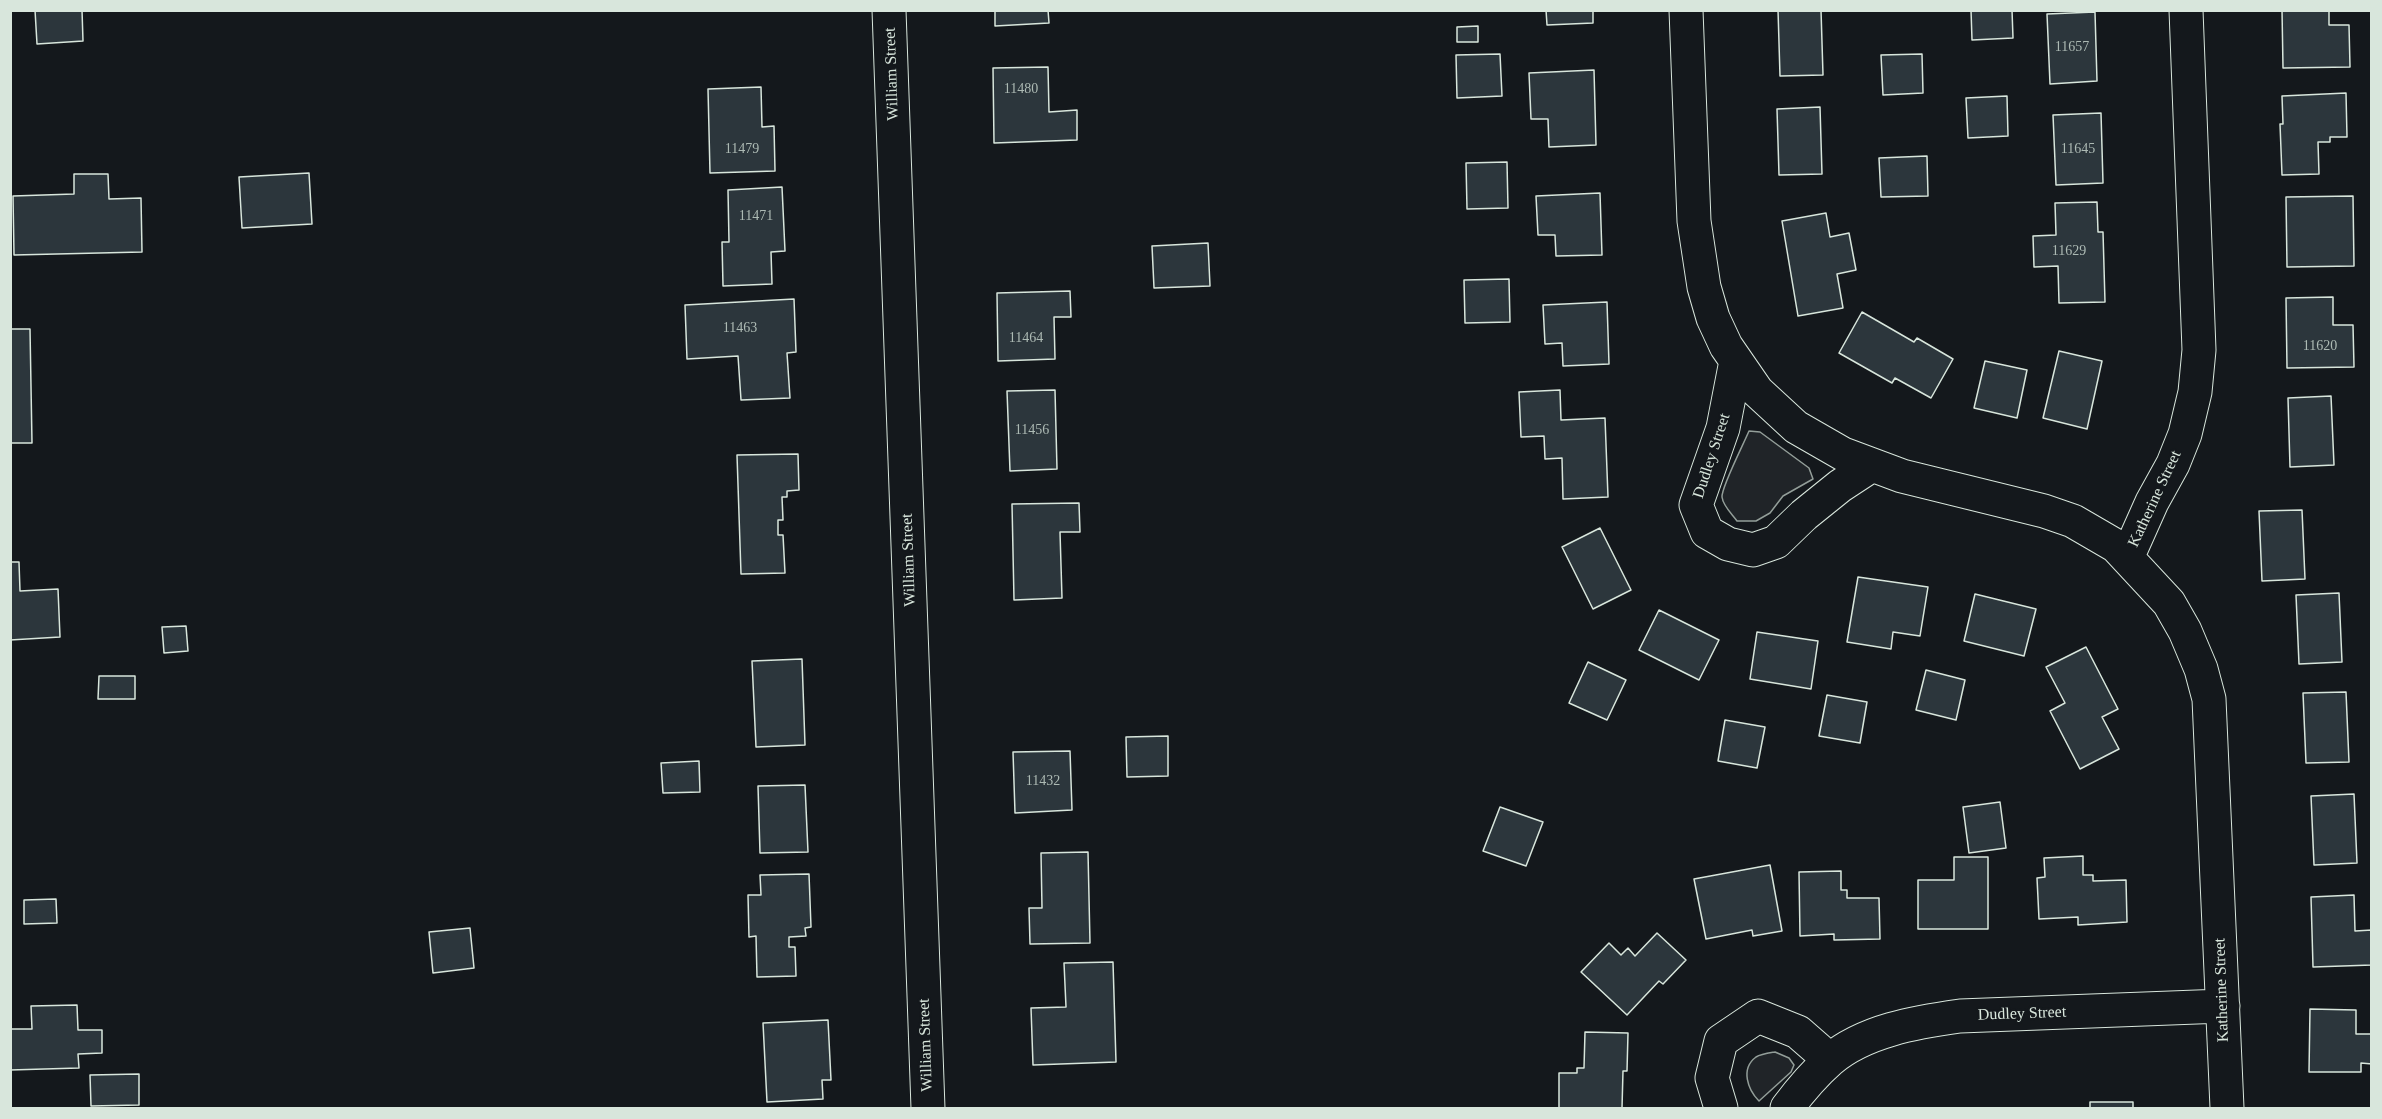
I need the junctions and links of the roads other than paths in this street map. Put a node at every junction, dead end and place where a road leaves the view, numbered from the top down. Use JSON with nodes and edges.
{"nodes":[{"id":1,"x":889,"y":10,"type":"edge"},
{"id":2,"x":1686,"y":10,"type":"edge"},
{"id":3,"x":2186,"y":10,"type":"edge"},
{"id":4,"x":1736,"y":361,"type":"junction"},
{"id":5,"x":1872,"y":465,"type":"junction"},
{"id":6,"x":2127,"y":558,"type":"junction"},
{"id":7,"x":2223,"y":1006,"type":"junction"},
{"id":8,"x":1830,"y":1060,"type":"junction"},
{"id":9,"x":928,"y":1108,"type":"edge"},
{"id":10,"x":1721,"y":1108,"type":"edge"},
{"id":11,"x":1787,"y":1108,"type":"edge"},
{"id":12,"x":2227,"y":1108,"type":"edge"}],
"edges":[{"from":1,"to":9,"type":"street","name":"William Street"},
{"from":2,"to":4,"type":"street"},
{"from":3,"to":6,"type":"street","name":"Katherine Street"},
{"from":4,"to":5,"type":"street"},
{"from":4,"to":5,"type":"street","name":"Dudley Street"},
{"from":5,"to":6,"type":"street"},
{"from":6,"to":7,"type":"street","name":"Katherine Street"},
{"from":7,"to":8,"type":"street","name":"Dudley Street"},
{"from":7,"to":12,"type":"street","name":"Katherine Street"},
{"from":8,"to":10,"type":"street"},
{"from":8,"to":11,"type":"street","name":"Dudley Street"}]}
